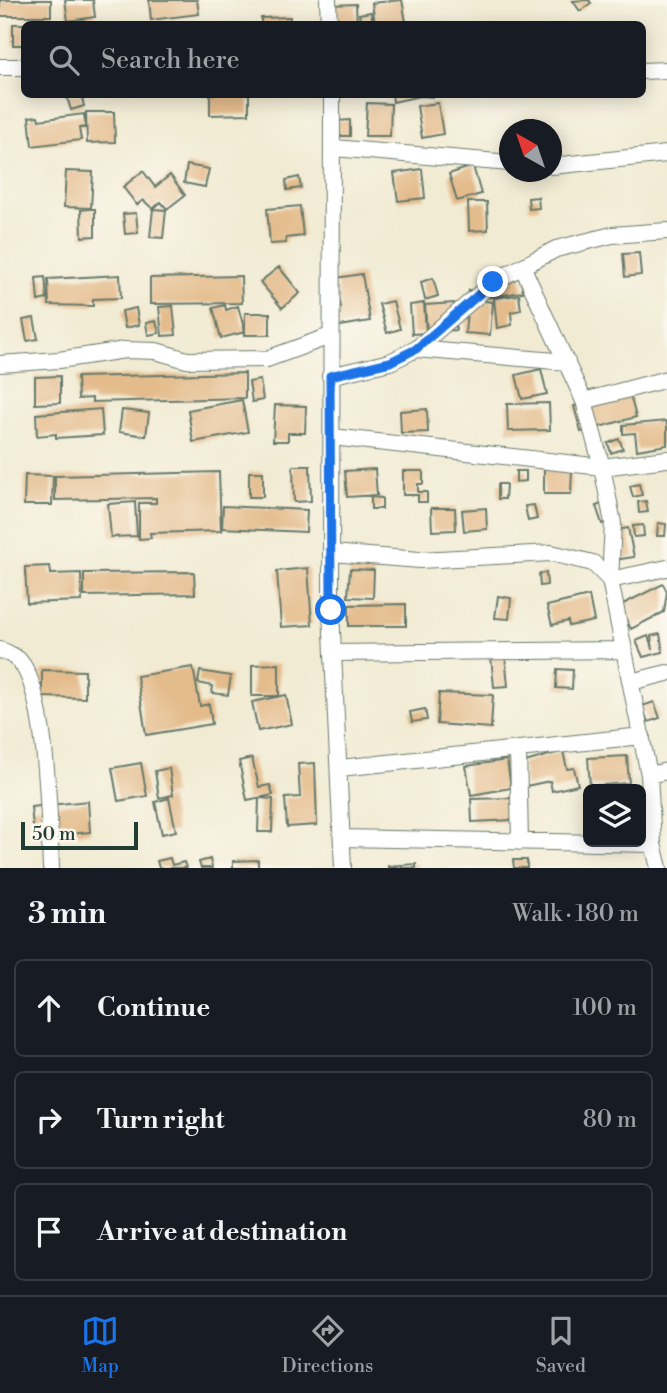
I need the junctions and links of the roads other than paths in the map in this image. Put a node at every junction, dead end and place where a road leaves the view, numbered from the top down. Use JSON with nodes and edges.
{"nodes":[{"id":1,"x":328,"y":0,"type":"edge"},
{"id":2,"x":329,"y":21,"type":"edge"},
{"id":3,"x":21,"y":67,"type":"edge"},
{"id":4,"x":0,"y":68,"type":"edge"},
{"id":5,"x":667,"y":70,"type":"edge"},
{"id":6,"x":646,"y":71,"type":"edge"},
{"id":7,"x":332,"y":98,"type":"edge"},
{"id":8,"x":334,"y":148,"type":"junction"},
{"id":9,"x":667,"y":154,"type":"edge"},
{"id":10,"x":499,"y":162,"type":"edge"},
{"id":11,"x":562,"y":165,"type":"edge"},
{"id":12,"x":667,"y":231,"type":"edge"},
{"id":13,"x":523,"y":268,"type":"junction"},
{"id":14,"x":330,"y":336,"type":"junction"},
{"id":15,"x":416,"y":349,"type":"junction"},
{"id":16,"x":567,"y":362,"type":"junction"},
{"id":17,"x":0,"y":363,"type":"edge"},
{"id":18,"x":330,"y":376,"type":"junction"},
{"id":19,"x":667,"y":379,"type":"edge"},
{"id":20,"x":584,"y":401,"type":"junction"},
{"id":21,"x":332,"y":437,"type":"junction"},
{"id":22,"x":667,"y":460,"type":"edge"},
{"id":23,"x":602,"y":467,"type":"junction"},
{"id":24,"x":331,"y":554,"type":"junction"},
{"id":25,"x":667,"y":568,"type":"edge"},
{"id":26,"x":610,"y":580,"type":"junction"},
{"id":27,"x":0,"y":650,"type":"edge"},
{"id":28,"x":624,"y":650,"type":"junction"},
{"id":29,"x":333,"y":653,"type":"junction"},
{"id":30,"x":667,"y":673,"type":"edge"},
{"id":31,"x":631,"y":682,"type":"junction"},
{"id":32,"x":642,"y":736,"type":"junction"},
{"id":33,"x":518,"y":749,"type":"junction"},
{"id":34,"x":340,"y":768,"type":"junction"},
{"id":35,"x":667,"y":771,"type":"edge"},
{"id":36,"x":649,"y":775,"type":"junction"},
{"id":37,"x":343,"y":838,"type":"junction"},
{"id":38,"x":520,"y":842,"type":"junction"},
{"id":39,"x":653,"y":844,"type":"junction"},
{"id":40,"x":51,"y":868,"type":"edge"},
{"id":41,"x":343,"y":868,"type":"edge"},
{"id":42,"x":659,"y":868,"type":"edge"}],
"edges":[{"from":1,"to":2,"type":"street"},
{"from":3,"to":4,"type":"street"},
{"from":5,"to":6,"type":"street"},
{"from":7,"to":8,"type":"street"},
{"from":8,"to":10,"type":"street"},
{"from":8,"to":14,"type":"street"},
{"from":9,"to":11,"type":"street"},
{"from":12,"to":13,"type":"street"},
{"from":13,"to":15,"type":"street"},
{"from":13,"to":16,"type":"street"},
{"from":14,"to":17,"type":"street"},
{"from":14,"to":18,"type":"street"},
{"from":15,"to":16,"type":"street"},
{"from":15,"to":18,"type":"street"},
{"from":16,"to":20,"type":"street"},
{"from":18,"to":21,"type":"street"},
{"from":19,"to":20,"type":"street"},
{"from":20,"to":23,"type":"street"},
{"from":21,"to":23,"type":"street"},
{"from":21,"to":24,"type":"street"},
{"from":22,"to":23,"type":"street"},
{"from":23,"to":26,"type":"street"},
{"from":24,"to":26,"type":"street"},
{"from":24,"to":29,"type":"street"},
{"from":25,"to":26,"type":"street"},
{"from":26,"to":28,"type":"street"},
{"from":27,"to":40,"type":"street"},
{"from":28,"to":29,"type":"street"},
{"from":28,"to":31,"type":"street"},
{"from":29,"to":34,"type":"street"},
{"from":30,"to":31,"type":"street"},
{"from":31,"to":32,"type":"street"},
{"from":32,"to":33,"type":"street"},
{"from":32,"to":36,"type":"street"},
{"from":33,"to":34,"type":"street"},
{"from":33,"to":38,"type":"street"},
{"from":34,"to":37,"type":"street"},
{"from":35,"to":36,"type":"street"},
{"from":36,"to":39,"type":"street"},
{"from":37,"to":38,"type":"street"},
{"from":37,"to":41,"type":"street"},
{"from":38,"to":39,"type":"street"},
{"from":39,"to":42,"type":"street"}]}
